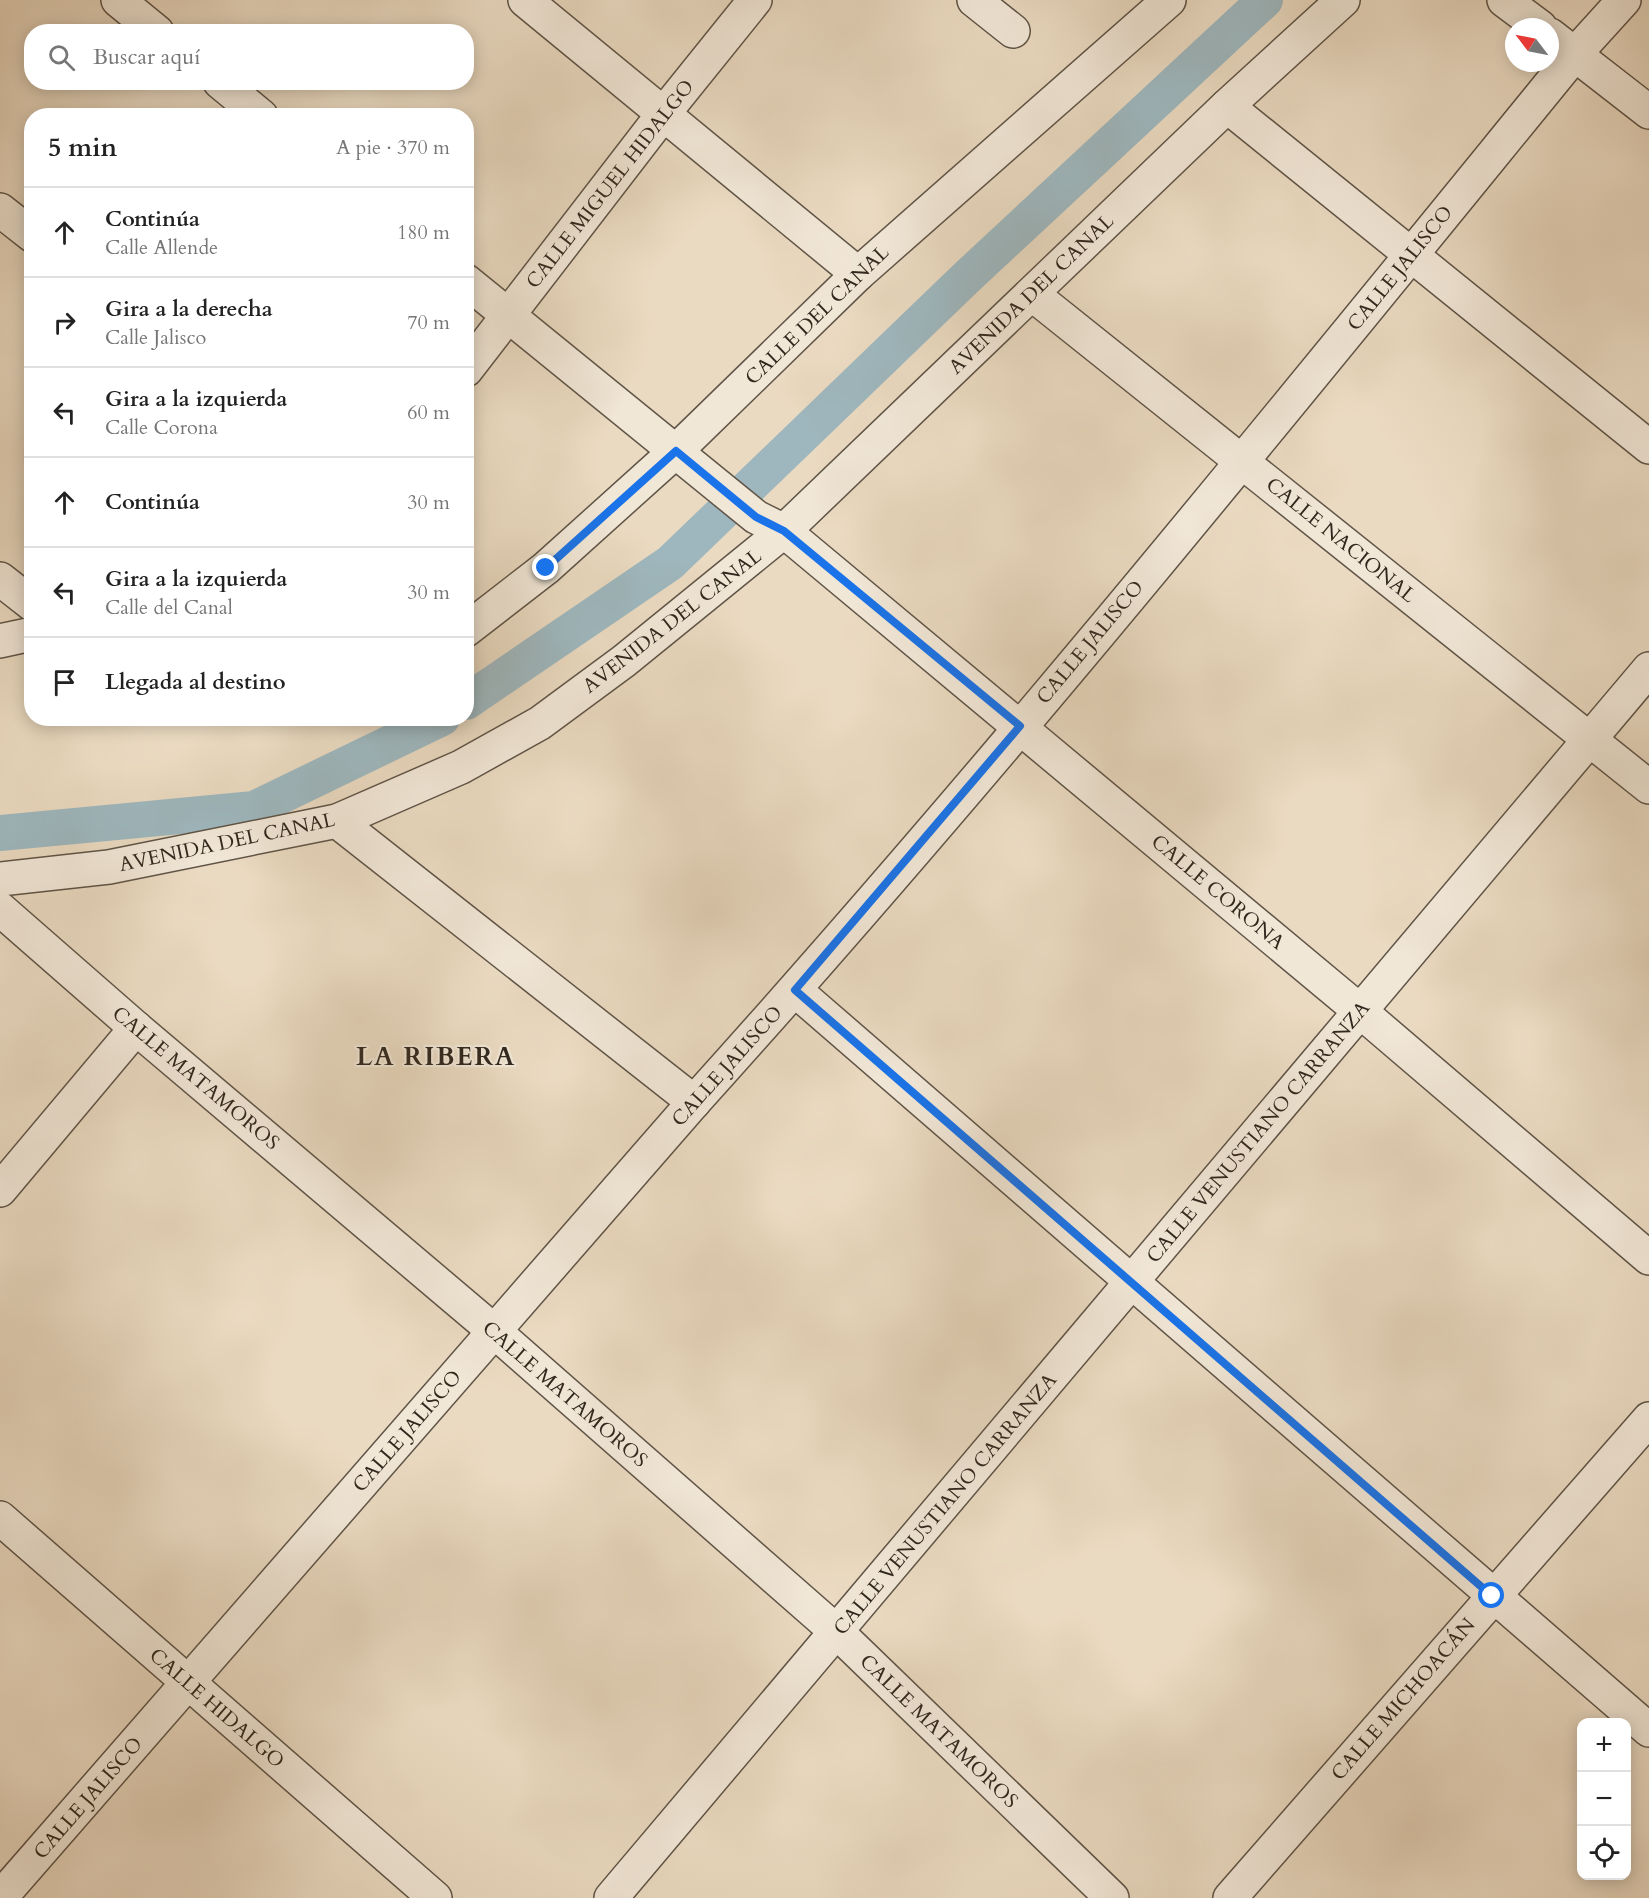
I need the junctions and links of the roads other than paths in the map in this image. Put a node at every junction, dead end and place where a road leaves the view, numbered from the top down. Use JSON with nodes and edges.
{"nodes":[{"id":1,"x":118,"y":0,"type":"edge"},
{"id":2,"x":525,"y":0,"type":"edge"},
{"id":3,"x":755,"y":0,"type":"edge"},
{"id":4,"x":974,"y":0,"type":"edge"},
{"id":5,"x":1168,"y":0,"type":"edge"},
{"id":6,"x":1343,"y":0,"type":"edge"},
{"id":7,"x":1504,"y":0,"type":"edge"},
{"id":8,"x":1624,"y":0,"type":"edge"},
{"id":9,"x":1528,"y":18,"type":"edge"},
{"id":10,"x":147,"y":24,"type":"edge"},
{"id":11,"x":1013,"y":31,"type":"dead end"},
{"id":12,"x":1562,"y":44,"type":"edge"},
{"id":13,"x":230,"y":90,"type":"edge"},
{"id":14,"x":1227,"y":106,"type":"junction"},
{"id":15,"x":251,"y":108,"type":"edge"},
{"id":16,"x":1649,"y":112,"type":"edge"},
{"id":17,"x":664,"y":113,"type":"junction"},
{"id":18,"x":0,"y":210,"type":"edge"},
{"id":19,"x":24,"y":229,"type":"edge"},
{"id":20,"x":1411,"y":254,"type":"junction"},
{"id":21,"x":858,"y":274,"type":"junction"},
{"id":22,"x":474,"y":287,"type":"edge"},
{"id":23,"x":1032,"y":294,"type":"junction"},
{"id":24,"x":508,"y":315,"type":"junction"},
{"id":25,"x":474,"y":360,"type":"edge"},
{"id":26,"x":1649,"y":447,"type":"edge"},
{"id":27,"x":687,"y":459,"type":"junction"},
{"id":28,"x":1242,"y":461,"type":"junction"},
{"id":29,"x":770,"y":524,"type":"junction"},
{"id":30,"x":0,"y":579,"type":"edge"},
{"id":31,"x":24,"y":598,"type":"edge"},
{"id":32,"x":474,"y":624,"type":"edge"},
{"id":33,"x":24,"y":636,"type":"edge"},
{"id":34,"x":0,"y":641,"type":"edge"},
{"id":35,"x":1649,"y":669,"type":"edge"},
{"id":36,"x":1020,"y":726,"type":"junction"},
{"id":37,"x":1589,"y":738,"type":"junction"},
{"id":38,"x":1649,"y":787,"type":"edge"},
{"id":39,"x":337,"y":820,"type":"junction"},
{"id":40,"x":0,"y":879,"type":"edge"},
{"id":41,"x":0,"y":909,"type":"edge"},
{"id":42,"x":795,"y":990,"type":"junction"},
{"id":43,"x":1360,"y":1011,"type":"junction"},
{"id":44,"x":136,"y":1028,"type":"junction"},
{"id":45,"x":694,"y":1102,"type":"junction"},
{"id":46,"x":0,"y":1190,"type":"edge"},
{"id":47,"x":1649,"y":1258,"type":"edge"},
{"id":48,"x":1130,"y":1283,"type":"junction"},
{"id":49,"x":494,"y":1331,"type":"junction"},
{"id":50,"x":1649,"y":1419,"type":"edge"},
{"id":51,"x":0,"y":1518,"type":"edge"},
{"id":52,"x":1492,"y":1596,"type":"junction"},
{"id":53,"x":837,"y":1632,"type":"junction"},
{"id":54,"x":189,"y":1683,"type":"junction"},
{"id":55,"x":1649,"y":1730,"type":"edge"},
{"id":56,"x":0,"y":1898,"type":"edge"},
{"id":57,"x":435,"y":1898,"type":"edge"},
{"id":58,"x":611,"y":1898,"type":"edge"},
{"id":59,"x":1113,"y":1898,"type":"edge"},
{"id":60,"x":1230,"y":1898,"type":"edge"}],
"edges":[{"from":1,"to":10,"type":"street"},
{"from":2,"to":17,"type":"street"},
{"from":3,"to":17,"type":"street","name":"CALLE MIGUEL HIDALGO"},
{"from":4,"to":11,"type":"street"},
{"from":5,"to":21,"type":"street","name":"CALLE DEL CANAL"},
{"from":6,"to":14,"type":"street","name":"AVENIDA DEL CANAL"},
{"from":7,"to":9,"type":"street"},
{"from":8,"to":12,"type":"street","name":"CALLE JALISCO"},
{"from":12,"to":16,"type":"street"},
{"from":12,"to":20,"type":"street","name":"CALLE JALISCO"},
{"from":13,"to":15,"type":"street"},
{"from":14,"to":20,"type":"street"},
{"from":14,"to":23,"type":"street","name":"AVENIDA DEL CANAL"},
{"from":17,"to":21,"type":"street"},
{"from":17,"to":24,"type":"street","name":"CALLE MIGUEL HIDALGO"},
{"from":18,"to":19,"type":"street"},
{"from":20,"to":26,"type":"street"},
{"from":20,"to":28,"type":"street","name":"CALLE JALISCO"},
{"from":21,"to":27,"type":"street","name":"CALLE DEL CANAL"},
{"from":22,"to":24,"type":"street","name":"CALLE CORONA"},
{"from":23,"to":28,"type":"street","name":"CALLE NACIONAL"},
{"from":23,"to":29,"type":"street","name":"AVENIDA DEL CANAL"},
{"from":24,"to":25,"type":"street","name":"CALLE MIGUEL HIDALGO"},
{"from":24,"to":27,"type":"street","name":"CALLE CORONA"},
{"from":27,"to":29,"type":"street","name":"CALLE CORONA"},
{"from":27,"to":32,"type":"street","name":"CALLE DEL CANAL"},
{"from":28,"to":36,"type":"street","name":"CALLE JALISCO"},
{"from":28,"to":37,"type":"street","name":"CALLE NACIONAL"},
{"from":29,"to":36,"type":"street","name":"CALLE CORONA"},
{"from":29,"to":39,"type":"street","name":"AVENIDA DEL CANAL"},
{"from":30,"to":31,"type":"street"},
{"from":33,"to":34,"type":"street"},
{"from":35,"to":37,"type":"street","name":"CALLE VENUSTIANO CARRANZA"},
{"from":36,"to":42,"type":"street","name":"CALLE JALISCO"},
{"from":36,"to":43,"type":"street","name":"CALLE CORONA"},
{"from":37,"to":38,"type":"street","name":"CALLE NACIONAL"},
{"from":37,"to":43,"type":"street","name":"CALLE VENUSTIANO CARRANZA"},
{"from":39,"to":40,"type":"street","name":"AVENIDA DEL CANAL"},
{"from":39,"to":45,"type":"street"},
{"from":41,"to":44,"type":"street","name":"CALLE MATAMOROS"},
{"from":42,"to":45,"type":"street","name":"CALLE JALISCO"},
{"from":42,"to":48,"type":"street"},
{"from":43,"to":47,"type":"street","name":"CALLE CORONA"},
{"from":43,"to":48,"type":"street","name":"CALLE VENUSTIANO CARRANZA"},
{"from":44,"to":46,"type":"street"},
{"from":44,"to":49,"type":"street","name":"CALLE MATAMOROS"},
{"from":45,"to":49,"type":"street","name":"CALLE JALISCO"},
{"from":48,"to":52,"type":"street"},
{"from":48,"to":53,"type":"street","name":"CALLE VENUSTIANO CARRANZA"},
{"from":49,"to":53,"type":"street","name":"CALLE MATAMOROS"},
{"from":49,"to":54,"type":"street","name":"CALLE JALISCO"},
{"from":50,"to":52,"type":"street","name":"CALLE MICHOACÁN"},
{"from":51,"to":54,"type":"street","name":"CALLE HIDALGO"},
{"from":52,"to":55,"type":"street"},
{"from":52,"to":60,"type":"street","name":"CALLE MICHOACÁN"},
{"from":53,"to":58,"type":"street","name":"CALLE VENUSTIANO CARRANZA"},
{"from":53,"to":59,"type":"street","name":"CALLE MATAMOROS"},
{"from":54,"to":56,"type":"street","name":"CALLE JALISCO"},
{"from":54,"to":57,"type":"street","name":"CALLE HIDALGO"}]}
